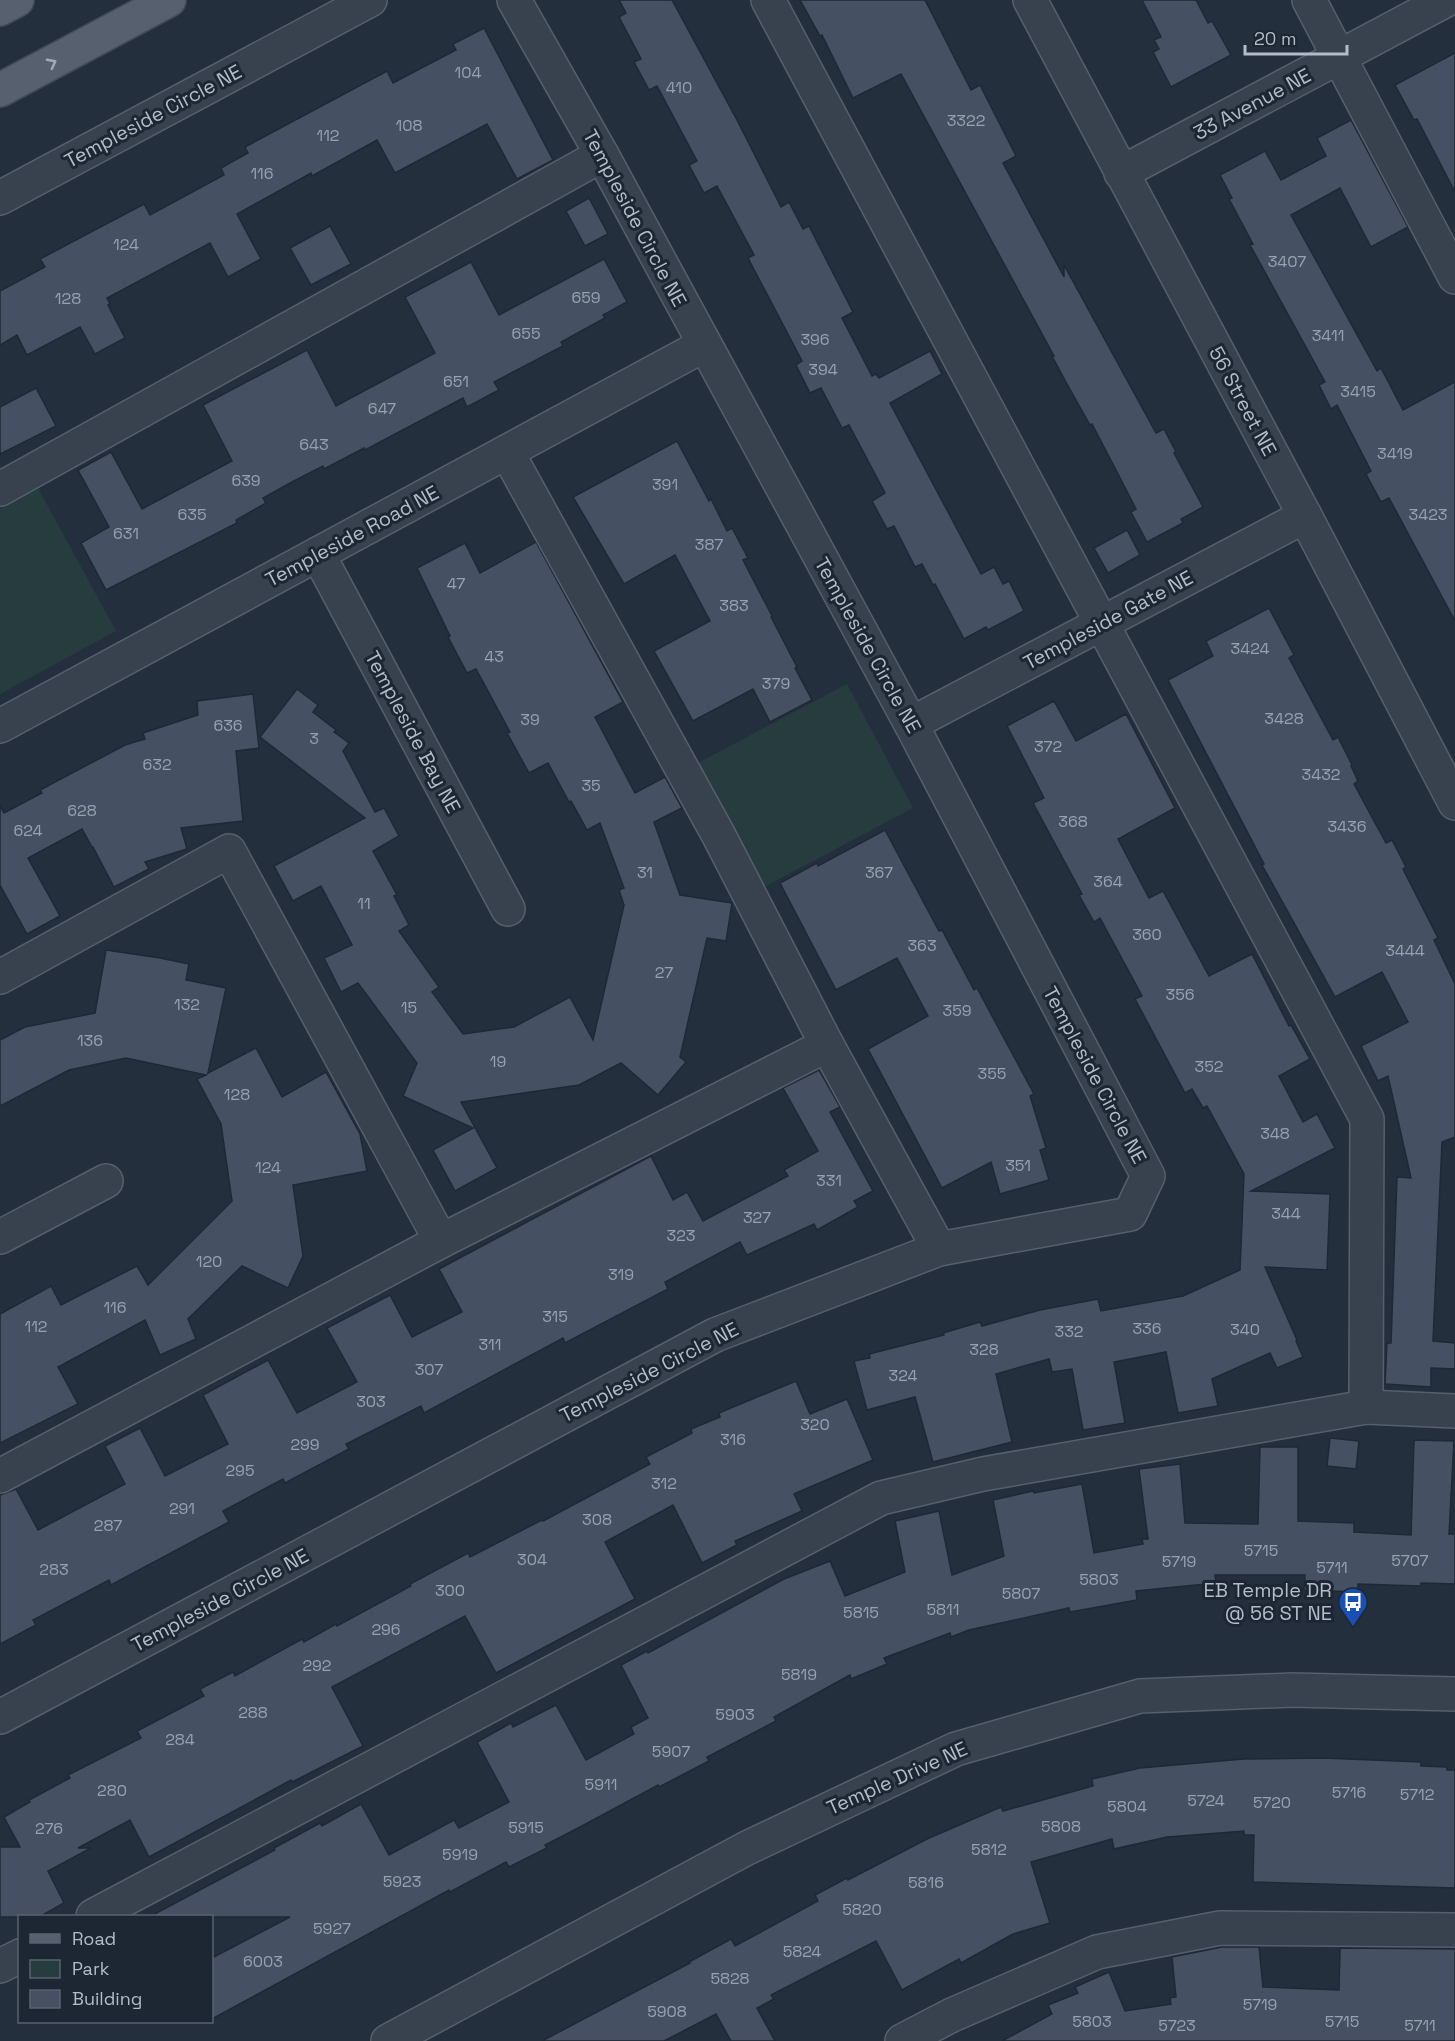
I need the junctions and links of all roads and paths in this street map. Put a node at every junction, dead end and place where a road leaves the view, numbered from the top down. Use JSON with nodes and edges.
{"nodes":[{"id":1,"x":17,"y":0,"type":"edge"},
{"id":2,"x":169,"y":0,"type":"edge"},
{"id":3,"x":370,"y":0,"type":"edge"},
{"id":4,"x":514,"y":0,"type":"edge"},
{"id":5,"x":768,"y":0,"type":"edge"},
{"id":6,"x":1030,"y":0,"type":"edge"},
{"id":7,"x":1309,"y":0,"type":"edge"},
{"id":8,"x":1446,"y":0,"type":"edge"},
{"id":9,"x":0,"y":9,"type":"edge"},
{"id":10,"x":1339,"y":57,"type":"junction"},
{"id":11,"x":0,"y":90,"type":"edge"},
{"id":12,"x":602,"y":155,"type":"junction"},
{"id":13,"x":1121,"y":173,"type":"junction"},
{"id":14,"x":0,"y":198,"type":"edge"},
{"id":15,"x":1455,"y":277,"type":"edge"},
{"id":16,"x":704,"y":345,"type":"junction"},
{"id":17,"x":507,"y":452,"type":"junction"},
{"id":18,"x":0,"y":489,"type":"edge"},
{"id":19,"x":1305,"y":516,"type":"junction"},
{"id":20,"x":318,"y":554,"type":"junction"},
{"id":21,"x":1101,"y":623,"type":"junction"},
{"id":22,"x":911,"y":724,"type":"junction"},
{"id":23,"x":0,"y":726,"type":"edge"},
{"id":24,"x":1455,"y":803,"type":"edge"},
{"id":25,"x":508,"y":909,"type":"dead end"},
{"id":26,"x":0,"y":977,"type":"edge"},
{"id":27,"x":827,"y":1045,"type":"junction"},
{"id":28,"x":106,"y":1181,"type":"dead end"},
{"id":29,"x":0,"y":1237,"type":"edge"},
{"id":30,"x":441,"y":1241,"type":"junction"},
{"id":31,"x":939,"y":1249,"type":"junction"},
{"id":32,"x":1366,"y":1407,"type":"junction"},
{"id":33,"x":1455,"y":1411,"type":"edge"},
{"id":34,"x":0,"y":1476,"type":"edge"},
{"id":35,"x":1455,"y":1694,"type":"edge"},
{"id":36,"x":0,"y":1718,"type":"edge"},
{"id":37,"x":97,"y":1915,"type":"edge"},
{"id":38,"x":1455,"y":1930,"type":"edge"},
{"id":39,"x":18,"y":1957,"type":"edge"},
{"id":40,"x":0,"y":1966,"type":"edge"},
{"id":41,"x":388,"y":2041,"type":"edge"},
{"id":42,"x":902,"y":2041,"type":"edge"}],
"edges":[{"from":1,"to":9,"type":"main road"},
{"from":11,"to":2,"type":"main road","one_way":true},
{"from":3,"to":14,"type":"street","name":"Templeside Circle NE"},
{"from":4,"to":12,"type":"street","name":"Templeside Circle NE"},
{"from":5,"to":21,"type":"street"},
{"from":6,"to":13,"type":"street","name":"56 Street NE"},
{"from":7,"to":10,"type":"street"},
{"from":8,"to":10,"type":"street","name":"33 Avenue NE"},
{"from":10,"to":13,"type":"street","name":"33 Avenue NE"},
{"from":10,"to":15,"type":"street"},
{"from":12,"to":16,"type":"street","name":"Templeside Circle NE"},
{"from":12,"to":18,"type":"street"},
{"from":13,"to":19,"type":"street","name":"56 Street NE"},
{"from":16,"to":17,"type":"street","name":"Templeside Road NE"},
{"from":16,"to":22,"type":"street","name":"Templeside Circle NE"},
{"from":17,"to":20,"type":"street","name":"Templeside Road NE"},
{"from":17,"to":27,"type":"street"},
{"from":19,"to":21,"type":"street","name":"Templeside Gate NE"},
{"from":19,"to":24,"type":"street","name":"56 Street NE"},
{"from":20,"to":23,"type":"street","name":"Templeside Road NE"},
{"from":20,"to":25,"type":"street","name":"Templeside Bay NE"},
{"from":21,"to":22,"type":"street","name":"Templeside Gate NE"},
{"from":21,"to":32,"type":"street"},
{"from":22,"to":31,"type":"street","name":"Templeside Circle NE"},
{"from":26,"to":30,"type":"street"},
{"from":27,"to":30,"type":"street"},
{"from":27,"to":31,"type":"street"},
{"from":28,"to":29,"type":"street"},
{"from":30,"to":34,"type":"street"},
{"from":31,"to":36,"type":"street","name":"Templeside Circle NE"},
{"from":32,"to":33,"type":"street"},
{"from":32,"to":37,"type":"street"},
{"from":35,"to":41,"type":"street","name":"Temple Drive NE"},
{"from":38,"to":42,"type":"street"},
{"from":39,"to":40,"type":"street"}]}
